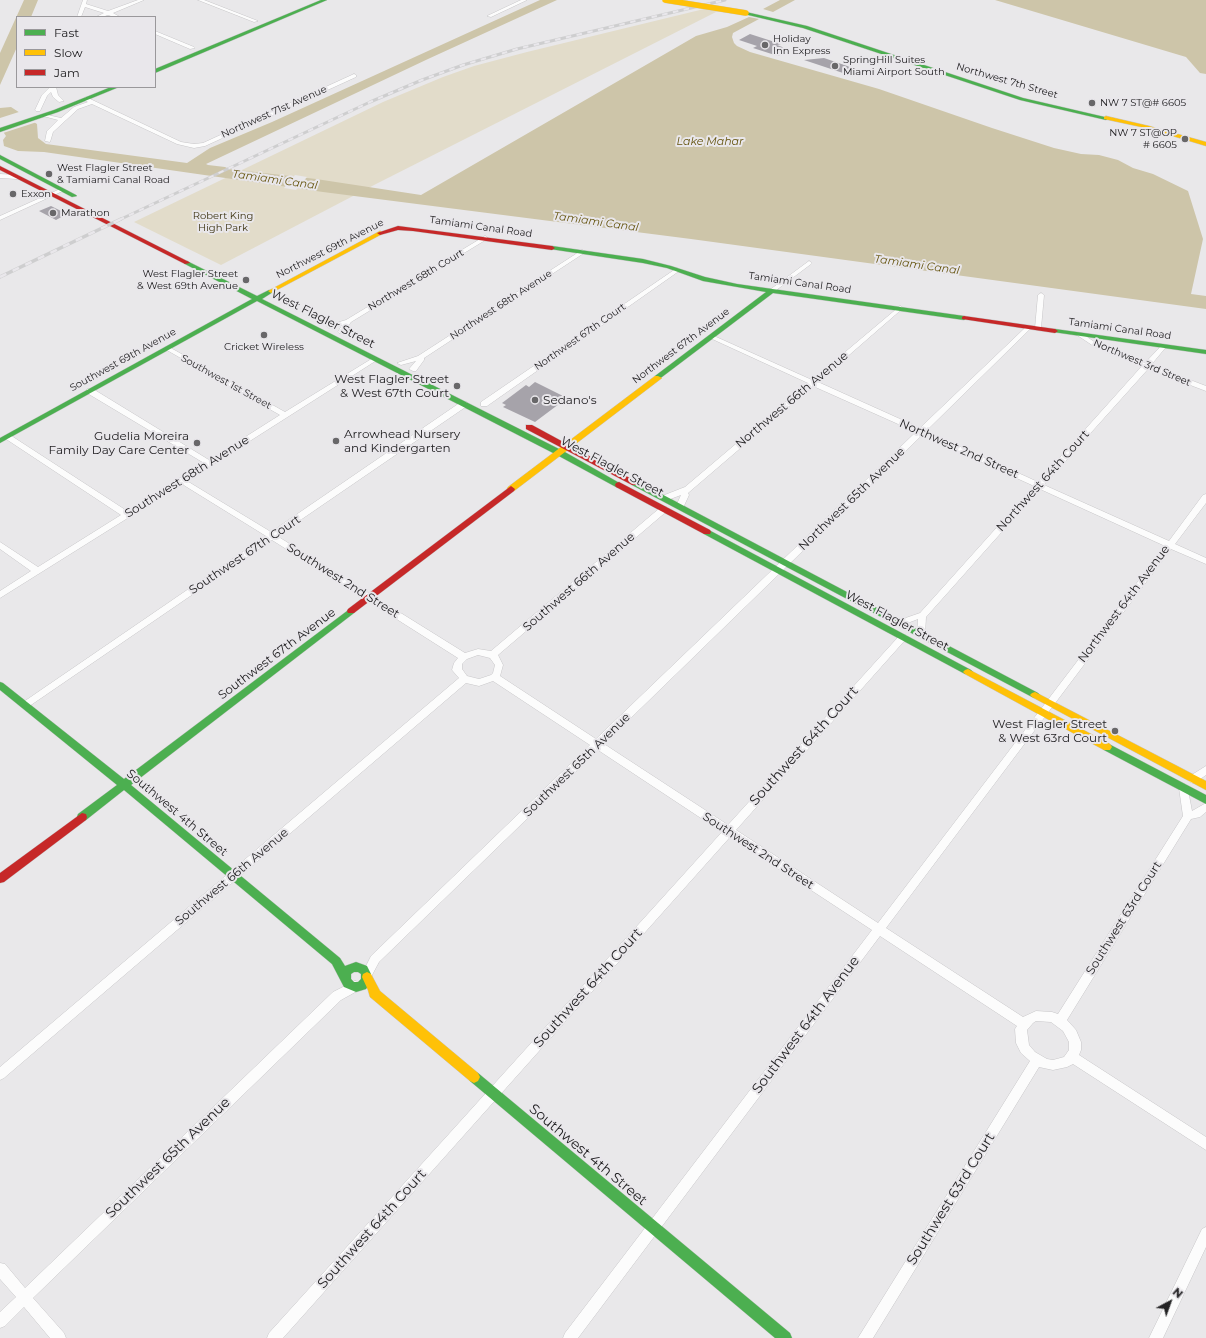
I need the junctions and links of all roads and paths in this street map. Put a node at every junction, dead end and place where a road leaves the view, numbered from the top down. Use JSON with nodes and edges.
{"nodes":[{"id":1,"x":85,"y":0,"type":"edge"},
{"id":2,"x":142,"y":0,"type":"edge"},
{"id":3,"x":200,"y":0,"type":"edge"},
{"id":4,"x":308,"y":0,"type":"edge"},
{"id":5,"x":324,"y":0,"type":"edge"},
{"id":6,"x":523,"y":0,"type":"edge"},
{"id":7,"x":665,"y":0,"type":"edge"},
{"id":8,"x":687,"y":0,"type":"edge"},
{"id":9,"x":83,"y":6,"type":"junction"},
{"id":10,"x":749,"y":12,"type":"junction"},
{"id":11,"x":108,"y":13,"type":"junction"},
{"id":12,"x":79,"y":16,"type":"edge"},
{"id":13,"x":100,"y":16,"type":"edge"},
{"id":14,"x":116,"y":16,"type":"edge"},
{"id":15,"x":489,"y":16,"type":"dead end"},
{"id":16,"x":256,"y":21,"type":"junction"},
{"id":17,"x":266,"y":25,"type":"junction"},
{"id":18,"x":156,"y":32,"type":"edge"},
{"id":19,"x":192,"y":48,"type":"junction"},
{"id":20,"x":202,"y":51,"type":"junction"},
{"id":21,"x":156,"y":63,"type":"edge"},
{"id":22,"x":156,"y":71,"type":"edge"},
{"id":23,"x":354,"y":76,"type":"dead end"},
{"id":24,"x":52,"y":88,"type":"edge"},
{"id":25,"x":53,"y":88,"type":"edge"},
{"id":26,"x":94,"y":88,"type":"edge"},
{"id":27,"x":114,"y":88,"type":"edge"},
{"id":28,"x":77,"y":95,"type":"junction"},
{"id":29,"x":61,"y":101,"type":"junction"},
{"id":30,"x":89,"y":101,"type":"junction"},
{"id":31,"x":37,"y":114,"type":"junction"},
{"id":32,"x":63,"y":120,"type":"junction"},
{"id":33,"x":0,"y":123,"type":"edge"},
{"id":34,"x":0,"y":130,"type":"edge"},
{"id":35,"x":1206,"y":136,"type":"edge"},
{"id":36,"x":48,"y":141,"type":"dead end"},
{"id":37,"x":1206,"y":144,"type":"edge"},
{"id":38,"x":0,"y":157,"type":"edge"},
{"id":39,"x":0,"y":168,"type":"edge"},
{"id":40,"x":0,"y":176,"type":"edge"},
{"id":41,"x":17,"y":177,"type":"junction"},
{"id":42,"x":62,"y":190,"type":"junction"},
{"id":43,"x":52,"y":194,"type":"junction"},
{"id":44,"x":0,"y":218,"type":"edge"},
{"id":45,"x":392,"y":229,"type":"joint"},
{"id":46,"x":485,"y":238,"type":"junction"},
{"id":47,"x":170,"y":246,"type":"junction"},
{"id":48,"x":161,"y":251,"type":"junction"},
{"id":49,"x":582,"y":252,"type":"junction"},
{"id":50,"x":809,"y":263,"type":"dead end"},
{"id":51,"x":677,"y":270,"type":"junction"},
{"id":52,"x":773,"y":290,"type":"junction"},
{"id":53,"x":1041,"y":295,"type":"dead end"},
{"id":54,"x":260,"y":297,"type":"junction"},
{"id":55,"x":900,"y":308,"type":"junction"},
{"id":56,"x":348,"y":321,"type":"junction"},
{"id":57,"x":329,"y":326,"type":"junction"},
{"id":58,"x":1034,"y":328,"type":"junction"},
{"id":59,"x":341,"y":332,"type":"junction"},
{"id":60,"x":1079,"y":334,"type":"junction"},
{"id":61,"x":712,"y":337,"type":"junction"},
{"id":62,"x":1164,"y":346,"type":"junction"},
{"id":63,"x":167,"y":348,"type":"junction"},
{"id":64,"x":1206,"y":352,"type":"edge"},
{"id":65,"x":420,"y":357,"type":"junction"},
{"id":66,"x":375,"y":359,"type":"junction"},
{"id":67,"x":400,"y":363,"type":"junction"},
{"id":68,"x":1146,"y":365,"type":"junction"},
{"id":69,"x":413,"y":369,"type":"junction"},
{"id":70,"x":813,"y":382,"type":"junction"},
{"id":71,"x":1206,"y":389,"type":"edge"},
{"id":72,"x":90,"y":391,"type":"junction"},
{"id":73,"x":464,"y":404,"type":"junction"},
{"id":74,"x":484,"y":404,"type":"junction"},
{"id":75,"x":285,"y":415,"type":"junction"},
{"id":76,"x":922,"y":431,"type":"junction"},
{"id":77,"x":4,"y":439,"type":"edge"},
{"id":78,"x":564,"y":450,"type":"junction"},
{"id":79,"x":209,"y":463,"type":"junction"},
{"id":80,"x":182,"y":481,"type":"junction"},
{"id":81,"x":1039,"y":485,"type":"junction"},
{"id":82,"x":684,"y":492,"type":"junction"},
{"id":83,"x":1206,"y":497,"type":"edge"},
{"id":84,"x":664,"y":498,"type":"junction"},
{"id":85,"x":680,"y":506,"type":"junction"},
{"id":86,"x":664,"y":509,"type":"junction"},
{"id":87,"x":127,"y":515,"type":"junction"},
{"id":88,"x":272,"y":536,"type":"junction"},
{"id":89,"x":0,"y":545,"type":"edge"},
{"id":90,"x":1170,"y":545,"type":"junction"},
{"id":91,"x":1206,"y":561,"type":"edge"},
{"id":92,"x":786,"y":563,"type":"junction"},
{"id":93,"x":779,"y":570,"type":"junction"},
{"id":94,"x":37,"y":571,"type":"junction"},
{"id":95,"x":0,"y":595,"type":"edge"},
{"id":96,"x":371,"y":597,"type":"junction"},
{"id":97,"x":922,"y":616,"type":"junction"},
{"id":98,"x":900,"y":624,"type":"junction"},
{"id":99,"x":921,"y":634,"type":"junction"},
{"id":100,"x":903,"y":637,"type":"junction"},
{"id":101,"x":493,"y":655,"type":"junction"},
{"id":102,"x":464,"y":657,"type":"junction"},
{"id":103,"x":494,"y":677,"type":"junction"},
{"id":104,"x":464,"y":679,"type":"junction"},
{"id":105,"x":0,"y":685,"type":"edge"},
{"id":106,"x":25,"y":705,"type":"junction"},
{"id":107,"x":1046,"y":707,"type":"junction"},
{"id":108,"x":597,"y":745,"type":"junction"},
{"id":109,"x":1206,"y":770,"type":"edge"},
{"id":110,"x":1193,"y":779,"type":"junction"},
{"id":111,"x":124,"y":785,"type":"junction"},
{"id":112,"x":1206,"y":786,"type":"edge"},
{"id":113,"x":1184,"y":788,"type":"junction"},
{"id":114,"x":1206,"y":800,"type":"edge"},
{"id":115,"x":1206,"y":807,"type":"edge"},
{"id":116,"x":1188,"y":816,"type":"junction"},
{"id":117,"x":728,"y":832,"type":"junction"},
{"id":118,"x":1,"y":876,"type":"edge"},
{"id":119,"x":233,"y":876,"type":"junction"},
{"id":120,"x":879,"y":929,"type":"junction"},
{"id":121,"x":375,"y":959,"type":"junction"},
{"id":122,"x":336,"y":961,"type":"junction"},
{"id":123,"x":356,"y":967,"type":"junction"},
{"id":124,"x":367,"y":976,"type":"junction"},
{"id":125,"x":345,"y":977,"type":"junction"},
{"id":126,"x":356,"y":986,"type":"junction"},
{"id":127,"x":374,"y":993,"type":"junction"},
{"id":128,"x":337,"y":996,"type":"junction"},
{"id":129,"x":1060,"y":1021,"type":"junction"},
{"id":130,"x":1024,"y":1024,"type":"junction"},
{"id":131,"x":1072,"y":1057,"type":"junction"},
{"id":132,"x":1037,"y":1060,"type":"junction"},
{"id":133,"x":0,"y":1074,"type":"edge"},
{"id":134,"x":493,"y":1093,"type":"junction"},
{"id":135,"x":1206,"y":1144,"type":"edge"},
{"id":136,"x":652,"y":1228,"type":"junction"},
{"id":137,"x":1206,"y":1233,"type":"edge"},
{"id":138,"x":0,"y":1269,"type":"edge"},
{"id":139,"x":24,"y":1298,"type":"junction"},
{"id":140,"x":0,"y":1321,"type":"edge"},
{"id":141,"x":59,"y":1338,"type":"edge"},
{"id":142,"x":274,"y":1338,"type":"edge"},
{"id":143,"x":570,"y":1338,"type":"edge"},
{"id":144,"x":785,"y":1338,"type":"edge"},
{"id":145,"x":865,"y":1338,"type":"edge"},
{"id":146,"x":1156,"y":1338,"type":"edge"}],
"edges":[{"from":1,"to":9,"type":"street"},
{"from":2,"to":11,"type":"street"},
{"from":3,"to":16,"type":"street"},
{"from":4,"to":16,"type":"main road"},
{"from":5,"to":17,"type":"main road"},
{"from":6,"to":15,"type":"street"},
{"from":7,"to":10,"type":"main road","name":"Northwest 7th Street","bridge":true},
{"from":8,"to":10,"type":"main road","name":"Northwest 7th Street"},
{"from":9,"to":11,"type":"street"},
{"from":9,"to":12,"type":"street"},
{"from":10,"to":35,"type":"main road","name":"Northwest 7th Street"},
{"from":10,"to":37,"type":"main road","name":"Northwest 7th Street"},
{"from":11,"to":13,"type":"street"},
{"from":11,"to":14,"type":"street"},
{"from":16,"to":17,"type":"main road"},
{"from":16,"to":19,"type":"main road"},
{"from":17,"to":20,"type":"main road"},
{"from":18,"to":19,"type":"street"},
{"from":19,"to":20,"type":"main road"},
{"from":19,"to":21,"type":"main road"},
{"from":20,"to":22,"type":"main road"},
{"from":23,"to":30,"type":"street","name":"Northwest 71st Avenue"},
{"from":24,"to":31,"type":"street"},
{"from":25,"to":29,"type":"street"},
{"from":26,"to":28,"type":"main road"},
{"from":27,"to":30,"type":"main road"},
{"from":28,"to":29,"type":"main road"},
{"from":28,"to":30,"type":"main road"},
{"from":29,"to":31,"type":"main road"},
{"from":30,"to":31,"type":"main road"},
{"from":30,"to":32,"type":"street"},
{"from":31,"to":32,"type":"street"},
{"from":31,"to":33,"type":"main road"},
{"from":31,"to":34,"type":"main road"},
{"from":32,"to":36,"type":"street"},
{"from":38,"to":42,"type":"main road","name":"West Flagler Street"},
{"from":39,"to":41,"type":"main road","name":"West Flagler Street"},
{"from":40,"to":41,"type":"street"},
{"from":41,"to":43,"type":"main road","name":"West Flagler Street"},
{"from":42,"to":43,"type":"street"},
{"from":42,"to":47,"type":"main road","name":"West Flagler Street"},
{"from":43,"to":44,"type":"street"},
{"from":43,"to":48,"type":"main road","name":"West Flagler Street"},
{"from":45,"to":46,"type":"main road","name":"Tamiami Canal Road"},
{"from":45,"to":54,"type":"main road","name":"Northwest 69th Avenue"},
{"from":46,"to":49,"type":"main road","name":"Tamiami Canal Road"},
{"from":46,"to":56,"type":"street","name":"Northwest 68th Court"},
{"from":47,"to":48,"type":"main road"},
{"from":47,"to":54,"type":"main road","name":"West Flagler Street"},
{"from":48,"to":54,"type":"main road","name":"West Flagler Street"},
{"from":49,"to":51,"type":"main road","name":"Tamiami Canal Road"},
{"from":49,"to":65,"type":"street","name":"Northwest 68th Avenue"},
{"from":50,"to":52,"type":"street","name":"Northwest 67th Avenue"},
{"from":51,"to":52,"type":"main road","name":"Tamiami Canal Road"},
{"from":51,"to":74,"type":"street","name":"Northwest 67th Court"},
{"from":52,"to":55,"type":"main road","name":"Tamiami Canal Road"},
{"from":52,"to":61,"type":"main road","name":"Northwest 67th Avenue"},
{"from":53,"to":58,"type":"street"},
{"from":54,"to":57,"type":"main road","name":"West Flagler Street"},
{"from":54,"to":63,"type":"main road","name":"Southwest 69th Avenue"},
{"from":54,"to":66,"type":"main road","name":"West Flagler Street"},
{"from":55,"to":58,"type":"main road","name":"Tamiami Canal Road"},
{"from":55,"to":70,"type":"street","name":"Northwest 66th Avenue"},
{"from":56,"to":57,"type":"street","name":"Northwest 68th Court"},
{"from":56,"to":59,"type":"street","name":"Northwest 68th Court"},
{"from":57,"to":59,"type":"main road","name":"West Flagler Street"},
{"from":58,"to":60,"type":"main road","name":"Tamiami Canal Road"},
{"from":58,"to":76,"type":"street","name":"Northwest 65th Avenue"},
{"from":59,"to":67,"type":"main road","name":"West Flagler Street"},
{"from":60,"to":62,"type":"main road","name":"Tamiami Canal Road"},
{"from":60,"to":68,"type":"street","name":"Northwest 3rd Street"},
{"from":61,"to":70,"type":"street","name":"Northwest 2nd Street"},
{"from":61,"to":78,"type":"main road","name":"Northwest 67th Avenue"},
{"from":62,"to":64,"type":"main road","name":"Tamiami Canal Road"},
{"from":62,"to":68,"type":"street","name":"Northwest 64th Court"},
{"from":63,"to":72,"type":"main road","name":"Southwest 69th Avenue"},
{"from":63,"to":75,"type":"street","name":"Southwest 1st Street"},
{"from":65,"to":67,"type":"street","name":"Northwest 68th Avenue"},
{"from":65,"to":69,"type":"street","name":"Northwest 68th Avenue"},
{"from":66,"to":73,"type":"main road","name":"West Flagler Street"},
{"from":66,"to":75,"type":"street","name":"Southwest 68th Avenue"},
{"from":67,"to":69,"type":"main road","name":"West Flagler Street"},
{"from":68,"to":71,"type":"street","name":"Northwest 3rd Street"},
{"from":68,"to":81,"type":"street","name":"Northwest 64th Court"},
{"from":69,"to":74,"type":"main road","name":"West Flagler Street"},
{"from":70,"to":76,"type":"street","name":"Northwest 2nd Street"},
{"from":70,"to":82,"type":"street","name":"Northwest 66th Avenue"},
{"from":72,"to":77,"type":"main road","name":"Southwest 69th Avenue"},
{"from":72,"to":79,"type":"street"},
{"from":73,"to":78,"type":"main road","name":"West Flagler Street"},
{"from":73,"to":88,"type":"street","name":"Southwest 67th Court"},
{"from":74,"to":78,"type":"main road","name":"West Flagler Street"},
{"from":75,"to":79,"type":"street","name":"Southwest 68th Avenue"},
{"from":76,"to":81,"type":"street","name":"Northwest 2nd Street"},
{"from":76,"to":92,"type":"street","name":"Northwest 65th Avenue"},
{"from":77,"to":87,"type":"street"},
{"from":78,"to":84,"type":"main road","name":"West Flagler Street"},
{"from":78,"to":86,"type":"main road","name":"West Flagler Street"},
{"from":78,"to":96,"type":"main road","name":"Southwest 67th Avenue"},
{"from":79,"to":80,"type":"street","name":"Southwest 68th Avenue"},
{"from":80,"to":87,"type":"street","name":"Southwest 68th Avenue"},
{"from":80,"to":88,"type":"street","name":"Southwest 2nd Street"},
{"from":81,"to":90,"type":"street","name":"Northwest 2nd Street"},
{"from":81,"to":97,"type":"street","name":"Northwest 64th Court"},
{"from":82,"to":84,"type":"street","name":"Northwest 66th Avenue"},
{"from":82,"to":85,"type":"street"},
{"from":83,"to":90,"type":"street","name":"Northwest 64th Avenue"},
{"from":84,"to":85,"type":"main road","name":"West Flagler Street"},
{"from":85,"to":92,"type":"main road","name":"West Flagler Street"},
{"from":86,"to":93,"type":"main road","name":"West Flagler Street"},
{"from":86,"to":101,"type":"street","name":"Southwest 66th Avenue"},
{"from":87,"to":94,"type":"street","name":"Southwest 68th Avenue"},
{"from":88,"to":96,"type":"street","name":"Southwest 2nd Street"},
{"from":88,"to":106,"type":"street","name":"Southwest 67th Court"},
{"from":89,"to":94,"type":"street"},
{"from":90,"to":91,"type":"street","name":"Northwest 2nd Street"},
{"from":90,"to":107,"type":"street","name":"Northwest 64th Avenue"},
{"from":92,"to":93,"type":"street","name":"Northwest 65th Avenue"},
{"from":92,"to":98,"type":"main road","name":"West Flagler Street"},
{"from":93,"to":100,"type":"main road","name":"West Flagler Street"},
{"from":93,"to":108,"type":"street","name":"Southwest 65th Avenue"},
{"from":94,"to":95,"type":"street","name":"Southwest 68th Avenue"},
{"from":96,"to":102,"type":"street","name":"Southwest 2nd Street"},
{"from":96,"to":111,"type":"main road","name":"Southwest 67th Avenue"},
{"from":97,"to":98,"type":"street","name":"Northwest 64th Court"},
{"from":97,"to":99,"type":"street"},
{"from":98,"to":99,"type":"main road","name":"West Flagler Street"},
{"from":99,"to":107,"type":"main road","name":"West Flagler Street"},
{"from":100,"to":107,"type":"main road","name":"West Flagler Street"},
{"from":100,"to":117,"type":"street","name":"Southwest 64th Court"},
{"from":101,"to":102,"type":"street"},
{"from":101,"to":103,"type":"street"},
{"from":102,"to":104,"type":"street"},
{"from":103,"to":104,"type":"street"},
{"from":103,"to":108,"type":"street","name":"Southwest 2nd Street"},
{"from":104,"to":119,"type":"street","name":"Southwest 66th Avenue"},
{"from":105,"to":106,"type":"main road","name":"Southwest 4th Street"},
{"from":106,"to":111,"type":"main road","name":"Southwest 4th Street"},
{"from":107,"to":110,"type":"main road","name":"West Flagler Street"},
{"from":107,"to":113,"type":"main road","name":"West Flagler Street"},
{"from":107,"to":120,"type":"street","name":"Southwest 64th Avenue"},
{"from":108,"to":117,"type":"street","name":"Southwest 2nd Street"},
{"from":108,"to":121,"type":"street","name":"Southwest 65th Avenue"},
{"from":109,"to":110,"type":"street"},
{"from":110,"to":112,"type":"main road","name":"West Flagler Street"},
{"from":111,"to":118,"type":"main road","name":"Southwest 67th Avenue"},
{"from":111,"to":119,"type":"main road","name":"Southwest 4th Street"},
{"from":113,"to":114,"type":"main road","name":"West Flagler Street"},
{"from":113,"to":116,"type":"street"},
{"from":115,"to":116,"type":"street"},
{"from":116,"to":129,"type":"street","name":"Southwest 63rd Court"},
{"from":117,"to":120,"type":"street","name":"Southwest 2nd Street"},
{"from":117,"to":134,"type":"street","name":"Southwest 64th Court"},
{"from":119,"to":122,"type":"main road","name":"Southwest 4th Street"},
{"from":119,"to":133,"type":"street","name":"Southwest 66th Avenue"},
{"from":120,"to":130,"type":"street","name":"Southwest 2nd Street"},
{"from":120,"to":136,"type":"street","name":"Southwest 64th Avenue"},
{"from":121,"to":123,"type":"street","name":"Southwest 65th Avenue"},
{"from":121,"to":124,"type":"street","name":"Southwest 65th Avenue"},
{"from":122,"to":123,"type":"main road","name":"Southwest 4th Street"},
{"from":122,"to":125,"type":"main road","name":"Southwest 4th Street"},
{"from":123,"to":124,"type":"main road","name":"Southwest 4th Street"},
{"from":123,"to":125,"type":"main road"},
{"from":124,"to":126,"type":"main road"},
{"from":124,"to":127,"type":"main road","name":"Southwest 4th Street"},
{"from":125,"to":126,"type":"main road","name":"Southwest 4th Street"},
{"from":125,"to":128,"type":"street","name":"Southwest 65th Avenue"},
{"from":126,"to":127,"type":"main road","name":"Southwest 4th Street"},
{"from":126,"to":128,"type":"street","name":"Southwest 65th Avenue"},
{"from":127,"to":134,"type":"main road","name":"Southwest 4th Street"},
{"from":128,"to":139,"type":"street","name":"Southwest 65th Avenue"},
{"from":129,"to":130,"type":"street"},
{"from":129,"to":131,"type":"street"},
{"from":130,"to":132,"type":"street"},
{"from":131,"to":132,"type":"street"},
{"from":131,"to":135,"type":"street"},
{"from":132,"to":145,"type":"street","name":"Southwest 63rd Court"},
{"from":134,"to":136,"type":"main road","name":"Southwest 4th Street"},
{"from":134,"to":142,"type":"street","name":"Southwest 64th Court"},
{"from":136,"to":143,"type":"street","name":"Southwest 64th Avenue"},
{"from":136,"to":144,"type":"main road","name":"Southwest 4th Street"},
{"from":137,"to":146,"type":"street"},
{"from":138,"to":139,"type":"street"},
{"from":139,"to":140,"type":"street","name":"Southwest 65th Avenue"},
{"from":139,"to":141,"type":"street"}]}
